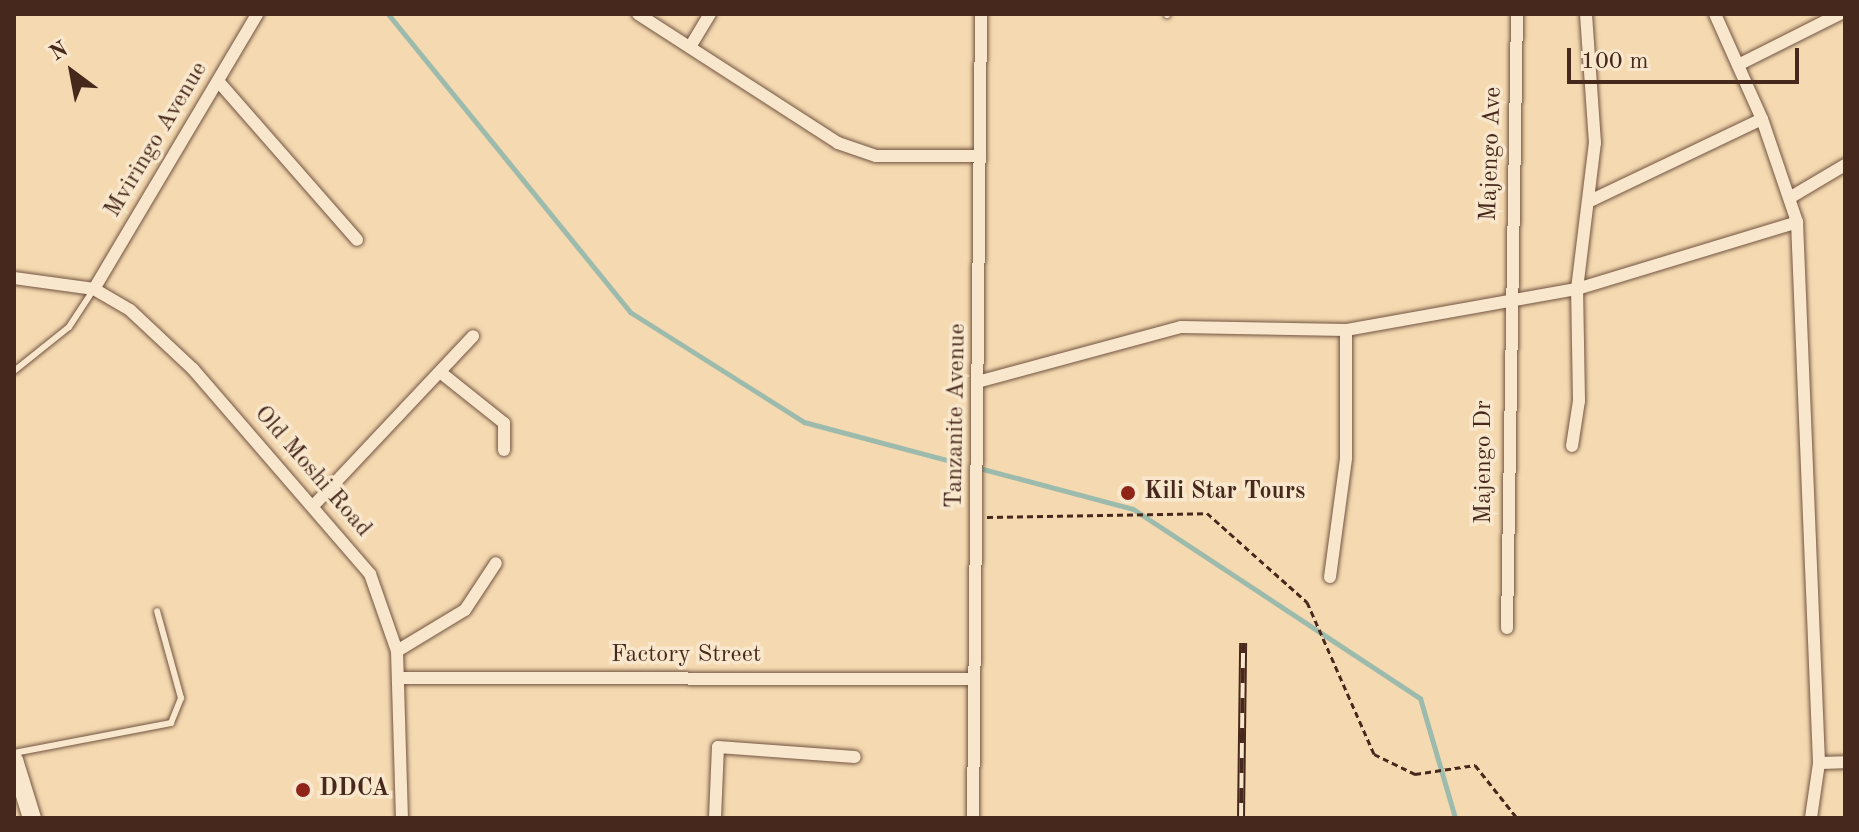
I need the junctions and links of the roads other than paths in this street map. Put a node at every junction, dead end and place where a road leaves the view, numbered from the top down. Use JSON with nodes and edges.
{"nodes":[{"id":1,"x":257,"y":14,"type":"edge"},
{"id":2,"x":638,"y":14,"type":"edge"},
{"id":3,"x":710,"y":14,"type":"edge"},
{"id":4,"x":981,"y":14,"type":"edge"},
{"id":5,"x":1517,"y":14,"type":"edge"},
{"id":6,"x":1586,"y":14,"type":"edge"},
{"id":7,"x":1715,"y":14,"type":"edge"},
{"id":8,"x":1840,"y":14,"type":"edge"},
{"id":9,"x":690,"y":47,"type":"junction"},
{"id":10,"x":1738,"y":65,"type":"junction"},
{"id":11,"x":218,"y":81,"type":"junction"},
{"id":12,"x":1762,"y":119,"type":"junction"},
{"id":13,"x":979,"y":156,"type":"junction"},
{"id":14,"x":1845,"y":165,"type":"edge"},
{"id":15,"x":1791,"y":197,"type":"junction"},
{"id":16,"x":1592,"y":200,"type":"junction"},
{"id":17,"x":1797,"y":222,"type":"junction"},
{"id":18,"x":357,"y":240,"type":"dead end"},
{"id":19,"x":14,"y":278,"type":"edge"},
{"id":20,"x":94,"y":289,"type":"junction"},
{"id":21,"x":1577,"y":289,"type":"junction"},
{"id":22,"x":1509,"y":296,"type":"junction"},
{"id":23,"x":1346,"y":330,"type":"junction"},
{"id":24,"x":473,"y":336,"type":"dead end"},
{"id":25,"x":14,"y":371,"type":"edge"},
{"id":26,"x":440,"y":372,"type":"junction"},
{"id":27,"x":981,"y":381,"type":"junction"},
{"id":28,"x":1572,"y":446,"type":"dead end"},
{"id":29,"x":504,"y":450,"type":"dead end"},
{"id":30,"x":314,"y":505,"type":"junction"},
{"id":31,"x":496,"y":563,"type":"dead end"},
{"id":32,"x":1330,"y":577,"type":"dead end"},
{"id":33,"x":157,"y":611,"type":"dead end"},
{"id":34,"x":1507,"y":628,"type":"dead end"},
{"id":35,"x":397,"y":651,"type":"junction"},
{"id":36,"x":398,"y":678,"type":"junction"},
{"id":37,"x":974,"y":679,"type":"junction"},
{"id":38,"x":14,"y":753,"type":"edge"},
{"id":39,"x":855,"y":757,"type":"dead end"},
{"id":40,"x":14,"y":760,"type":"edge"},
{"id":41,"x":1845,"y":762,"type":"edge"},
{"id":42,"x":1819,"y":763,"type":"junction"},
{"id":43,"x":32,"y":818,"type":"edge"},
{"id":44,"x":402,"y":818,"type":"edge"},
{"id":45,"x":715,"y":818,"type":"edge"},
{"id":46,"x":973,"y":818,"type":"edge"},
{"id":47,"x":1811,"y":818,"type":"edge"}],
"edges":[{"from":1,"to":11,"type":"street","name":"Mviringo Avenue"},
{"from":2,"to":9,"type":"street"},
{"from":3,"to":9,"type":"street"},
{"from":4,"to":13,"type":"street","name":"Tanzanite Avenue"},
{"from":5,"to":22,"type":"street","name":"Majengo Ave"},
{"from":6,"to":16,"type":"street"},
{"from":7,"to":10,"type":"street"},
{"from":8,"to":10,"type":"street"},
{"from":9,"to":13,"type":"street"},
{"from":10,"to":12,"type":"street"},
{"from":11,"to":18,"type":"street"},
{"from":11,"to":20,"type":"street","name":"Mviringo Avenue"},
{"from":12,"to":15,"type":"street"},
{"from":12,"to":16,"type":"street"},
{"from":13,"to":27,"type":"street","name":"Tanzanite Avenue"},
{"from":14,"to":15,"type":"street"},
{"from":15,"to":17,"type":"street"},
{"from":16,"to":21,"type":"street"},
{"from":17,"to":21,"type":"street"},
{"from":17,"to":42,"type":"street"},
{"from":19,"to":20,"type":"street","name":"Old Moshi Road"},
{"from":20,"to":25,"type":"lane"},
{"from":20,"to":30,"type":"street","name":"Old Moshi Road"},
{"from":21,"to":22,"type":"street"},
{"from":21,"to":28,"type":"street"},
{"from":22,"to":23,"type":"street"},
{"from":22,"to":34,"type":"street","name":"Majengo Dr"},
{"from":23,"to":27,"type":"street"},
{"from":23,"to":32,"type":"street"},
{"from":24,"to":26,"type":"street"},
{"from":26,"to":29,"type":"street"},
{"from":26,"to":30,"type":"street"},
{"from":27,"to":37,"type":"street","name":"Tanzanite Avenue"},
{"from":30,"to":35,"type":"street","name":"Old Moshi Road"},
{"from":31,"to":35,"type":"street"},
{"from":33,"to":38,"type":"lane"},
{"from":35,"to":36,"type":"street","name":"Old Moshi Road"},
{"from":36,"to":37,"type":"street","name":"Factory Street"},
{"from":36,"to":44,"type":"street","name":"Old Moshi Road"},
{"from":37,"to":46,"type":"street","name":"Tanzanite Avenue"},
{"from":39,"to":45,"type":"street"},
{"from":40,"to":43,"type":"main road"},
{"from":41,"to":42,"type":"street"},
{"from":42,"to":47,"type":"street"}]}
